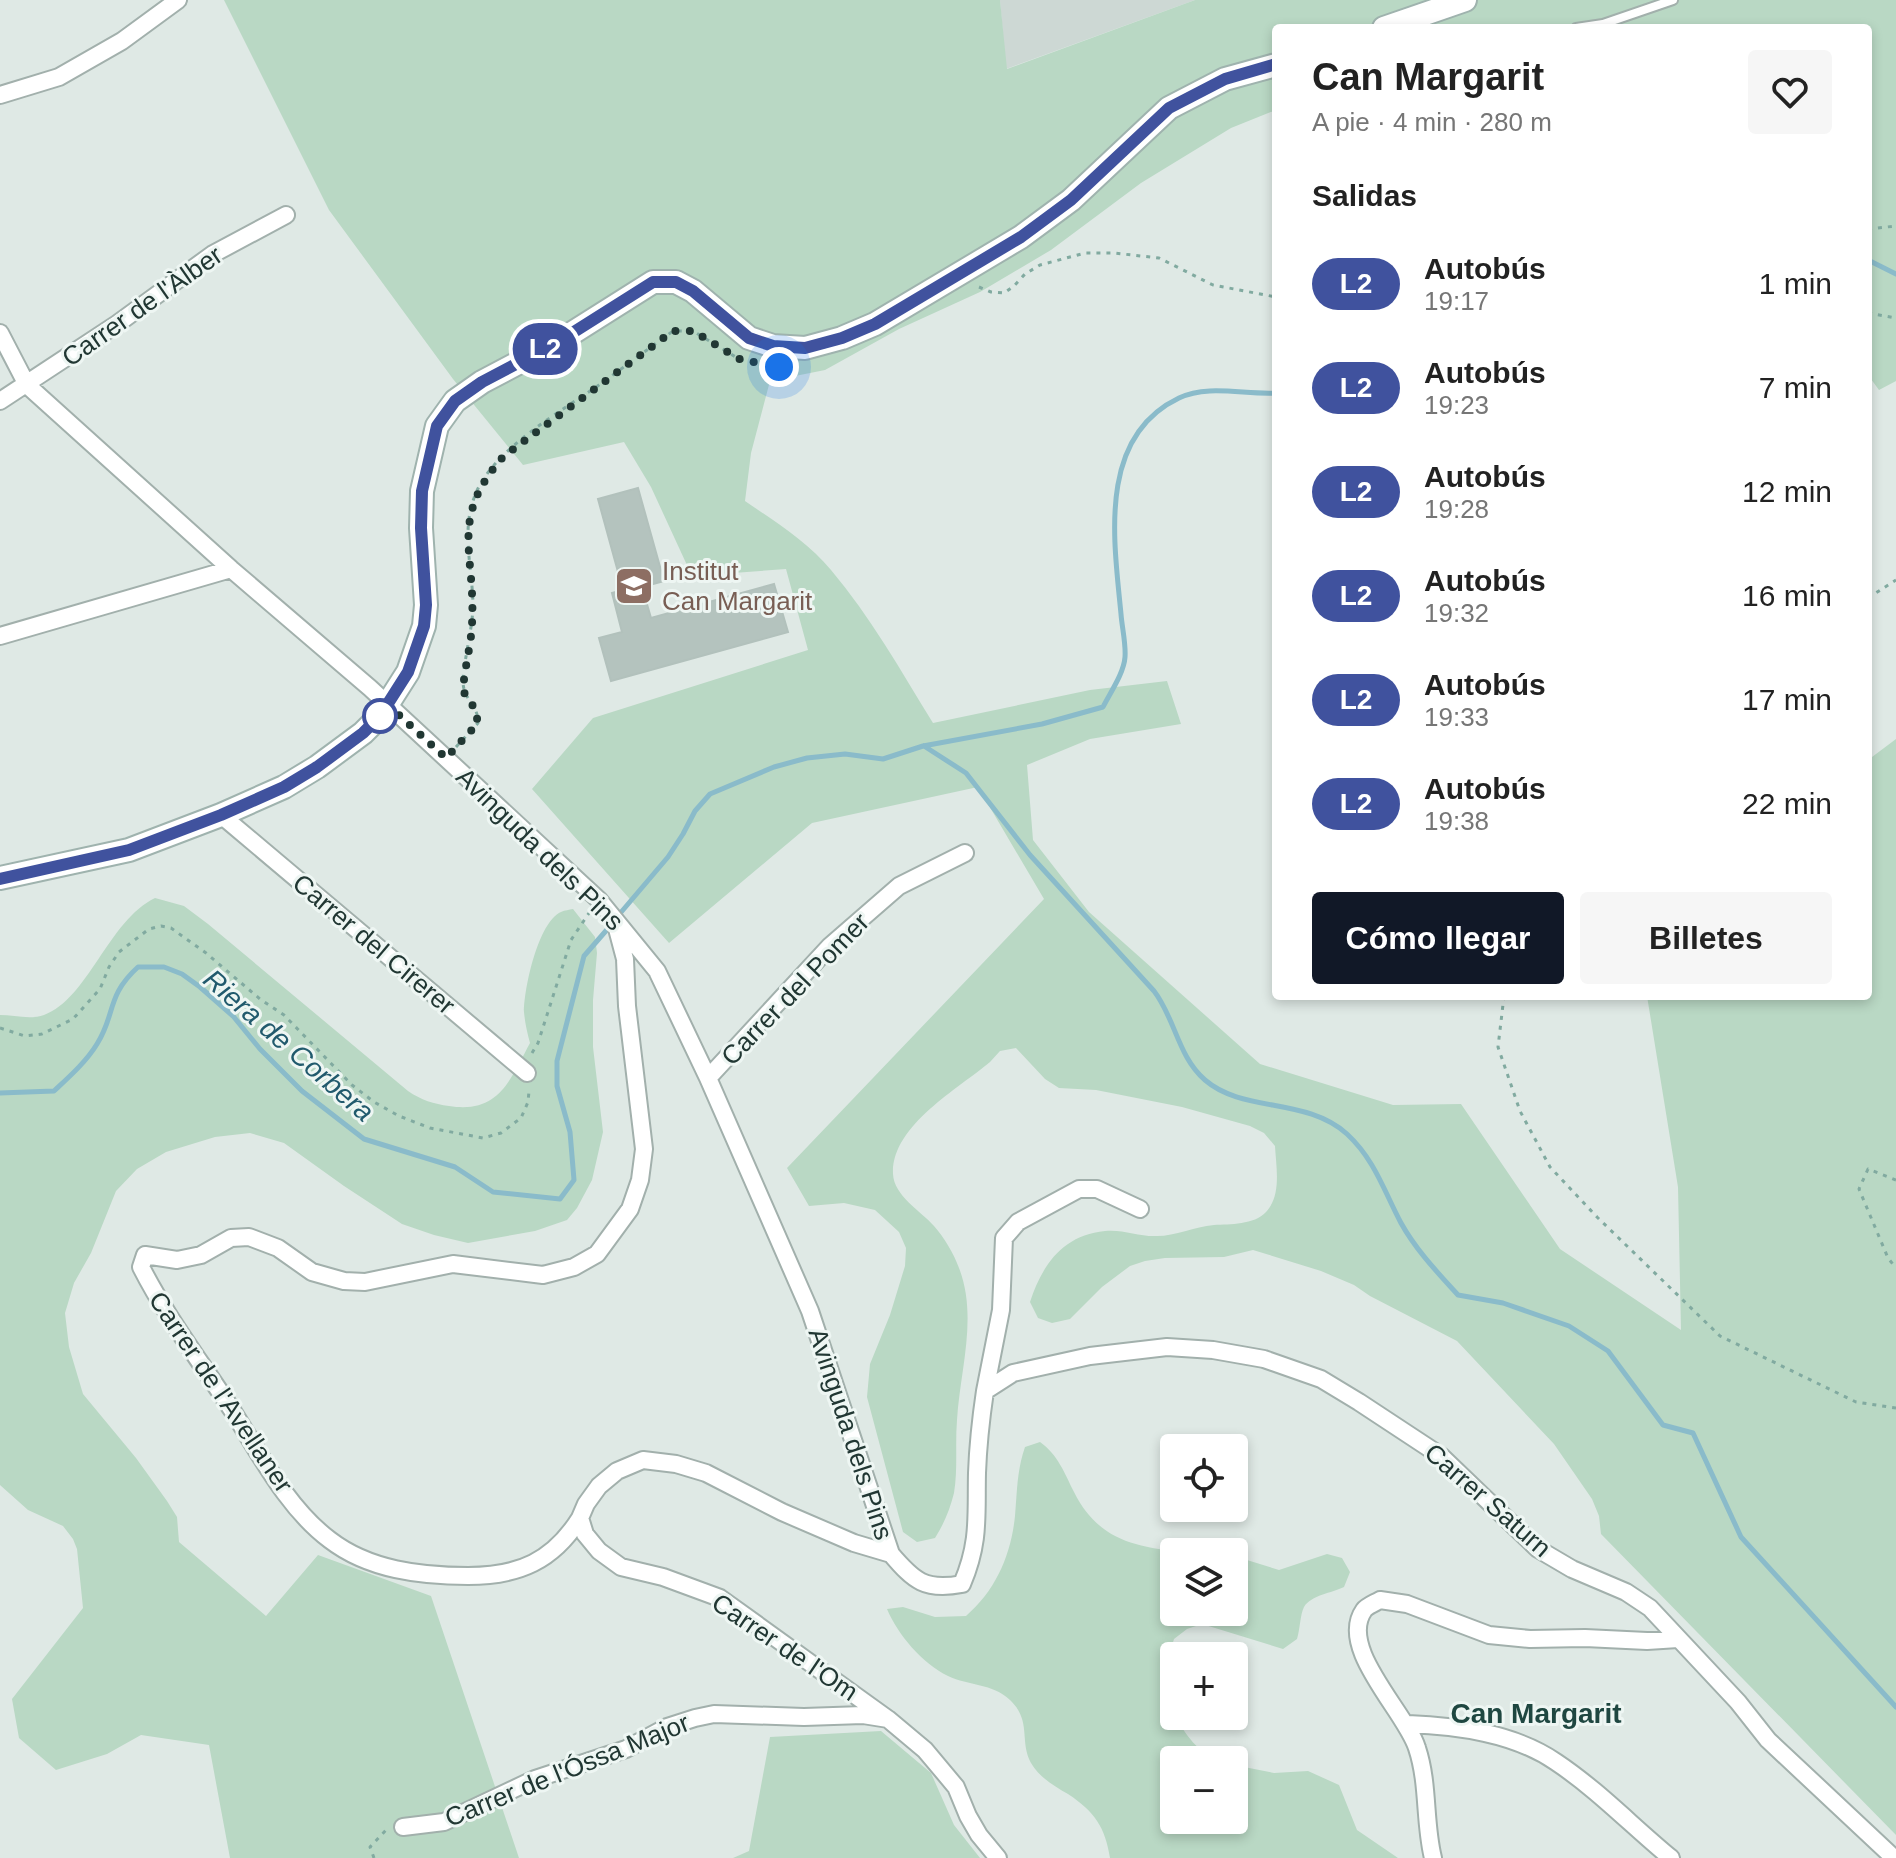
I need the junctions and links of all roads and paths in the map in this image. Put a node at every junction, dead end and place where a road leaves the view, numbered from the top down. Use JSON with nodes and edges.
{"nodes":[{"id":1,"x":178,"y":0,"type":"edge"},
{"id":2,"x":1465,"y":0,"type":"edge"},
{"id":3,"x":1673,"y":0,"type":"edge"},
{"id":4,"x":1402,"y":24,"type":"edge"},
{"id":5,"x":1603,"y":24,"type":"edge"},
{"id":6,"x":1272,"y":66,"type":"edge"},
{"id":7,"x":0,"y":95,"type":"edge"},
{"id":8,"x":286,"y":215,"type":"dead end"},
{"id":9,"x":1896,"y":226,"type":"edge"},
{"id":10,"x":1872,"y":229,"type":"edge"},
{"id":11,"x":967,"y":271,"type":"junction"},
{"id":12,"x":1272,"y":296,"type":"edge"},
{"id":13,"x":1872,"y":314,"type":"edge"},
{"id":14,"x":1896,"y":318,"type":"edge"},
{"id":15,"x":0,"y":333,"type":"edge"},
{"id":16,"x":769,"y":366,"type":"dead end"},
{"id":17,"x":27,"y":385,"type":"junction"},
{"id":18,"x":0,"y":401,"type":"edge"},
{"id":19,"x":231,"y":569,"type":"junction"},
{"id":20,"x":1896,"y":580,"type":"edge"},
{"id":21,"x":1872,"y":595,"type":"edge"},
{"id":22,"x":0,"y":636,"type":"edge"},
{"id":23,"x":388,"y":705,"type":"junction"},
{"id":24,"x":446,"y":758,"type":"junction"},
{"id":25,"x":221,"y":815,"type":"junction"},
{"id":26,"x":965,"y":853,"type":"dead end"},
{"id":27,"x":0,"y":878,"type":"edge"},
{"id":28,"x":599,"y":900,"type":"junction"},
{"id":29,"x":613,"y":915,"type":"junction"},
{"id":30,"x":1504,"y":1000,"type":"edge"},
{"id":31,"x":0,"y":1028,"type":"edge"},
{"id":32,"x":527,"y":1073,"type":"junction"},
{"id":33,"x":708,"y":1078,"type":"junction"},
{"id":34,"x":1896,"y":1180,"type":"edge"},
{"id":35,"x":1140,"y":1209,"type":"dead end"},
{"id":36,"x":1896,"y":1268,"type":"edge"},
{"id":37,"x":985,"y":1391,"type":"junction"},
{"id":38,"x":1896,"y":1408,"type":"edge"},
{"id":39,"x":580,"y":1518,"type":"junction"},
{"id":40,"x":891,"y":1554,"type":"junction"},
{"id":41,"x":1678,"y":1639,"type":"junction"},
{"id":42,"x":888,"y":1719,"type":"junction"},
{"id":43,"x":1408,"y":1724,"type":"junction"},
{"id":44,"x":403,"y":1827,"type":"joint"},
{"id":45,"x":374,"y":1858,"type":"edge"},
{"id":46,"x":998,"y":1858,"type":"edge"},
{"id":47,"x":1433,"y":1858,"type":"edge"},
{"id":48,"x":1671,"y":1858,"type":"edge"},
{"id":49,"x":1894,"y":1858,"type":"edge"}],
"edges":[{"from":1,"to":7,"type":"street"},
{"from":2,"to":4,"type":"street"},
{"from":3,"to":5,"type":"lane"},
{"from":6,"to":11,"type":"street"},
{"from":8,"to":17,"type":"street","name":"Carrer de l'Àlber"},
{"from":9,"to":10,"type":"path"},
{"from":11,"to":12,"type":"path"},
{"from":11,"to":23,"type":"street"},
{"from":13,"to":14,"type":"path"},
{"from":15,"to":17,"type":"street","name":"Avinguda dels Pins"},
{"from":16,"to":24,"type":"path"},
{"from":17,"to":18,"type":"street","name":"Carrer de l'Àlber"},
{"from":17,"to":19,"type":"street","name":"Avinguda dels Pins"},
{"from":19,"to":22,"type":"street"},
{"from":19,"to":23,"type":"street","name":"Avinguda dels Pins"},
{"from":20,"to":21,"type":"path"},
{"from":23,"to":24,"type":"street","name":"Avinguda dels Pins"},
{"from":23,"to":25,"type":"street"},
{"from":24,"to":28,"type":"street","name":"Avinguda dels Pins"},
{"from":25,"to":27,"type":"street"},
{"from":25,"to":32,"type":"street","name":"Carrer del Cirerer"},
{"from":26,"to":33,"type":"street","name":"Carrer del Pomer"},
{"from":28,"to":29,"type":"street","name":"Avinguda dels Pins"},
{"from":28,"to":32,"type":"path"},
{"from":29,"to":33,"type":"street","name":"Avinguda dels Pins"},
{"from":29,"to":39,"type":"street","name":"Carrer de l'Avellaner"},
{"from":30,"to":38,"type":"path"},
{"from":31,"to":32,"type":"path"},
{"from":33,"to":40,"type":"street","name":"Avinguda dels Pins"},
{"from":34,"to":36,"type":"path"},
{"from":35,"to":37,"type":"street"},
{"from":37,"to":40,"type":"street"},
{"from":37,"to":41,"type":"street","name":"Carrer Saturn"},
{"from":39,"to":40,"type":"street"},
{"from":39,"to":42,"type":"street","name":"Carrer de l'Om"},
{"from":41,"to":43,"type":"street"},
{"from":41,"to":49,"type":"street","name":"Carrer Saturn"},
{"from":42,"to":44,"type":"street","name":"Carrer de l'Óssa Major"},
{"from":42,"to":46,"type":"street"},
{"from":43,"to":47,"type":"street"},
{"from":43,"to":48,"type":"street"},
{"from":44,"to":45,"type":"path"}]}
